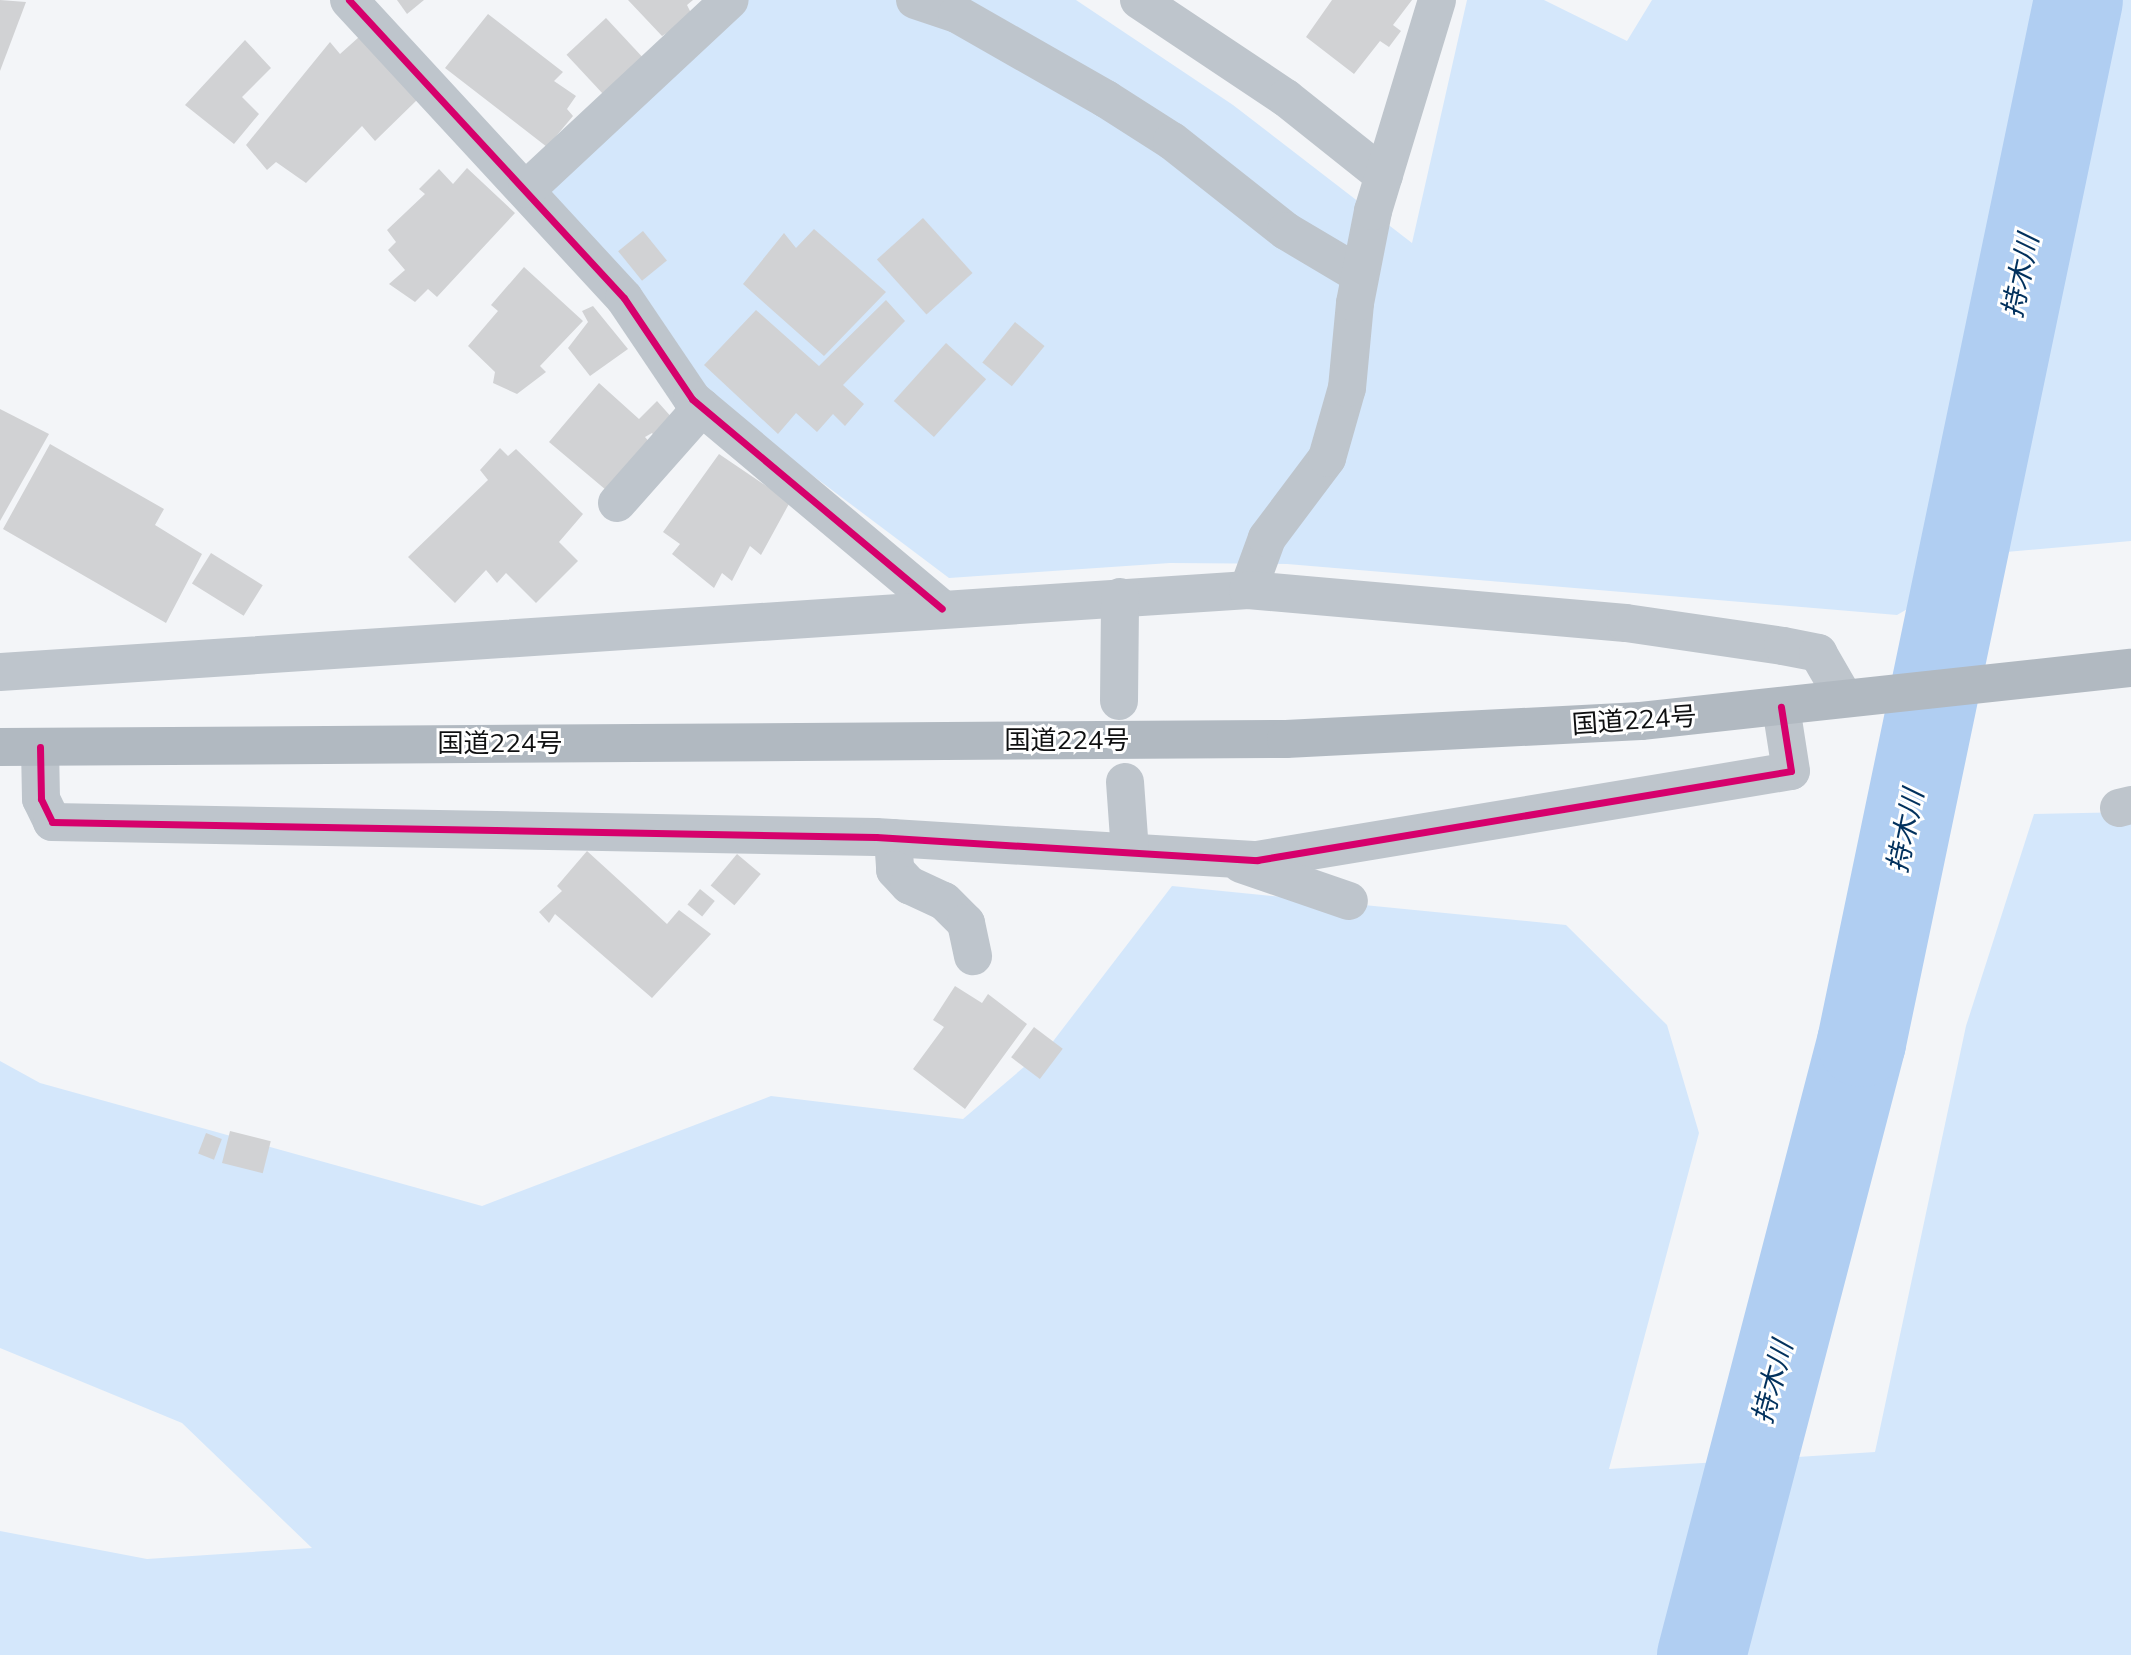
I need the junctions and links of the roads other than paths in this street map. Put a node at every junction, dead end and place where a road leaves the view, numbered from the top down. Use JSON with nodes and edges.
{"nodes":[{"id":1,"x":349,"y":0,"type":"edge"},
{"id":2,"x":730,"y":0,"type":"edge"},
{"id":3,"x":915,"y":0,"type":"edge"},
{"id":4,"x":1139,"y":0,"type":"edge"},
{"id":5,"x":1437,"y":0,"type":"edge"},
{"id":6,"x":1384,"y":176,"type":"junction"},
{"id":7,"x":527,"y":189,"type":"junction"},
{"id":8,"x":1360,"y":275,"type":"junction"},
{"id":9,"x":702,"y":407,"type":"junction"},
{"id":10,"x":617,"y":503,"type":"dead end"},
{"id":11,"x":1248,"y":590,"type":"junction"},
{"id":12,"x":1120,"y":597,"type":"junction"},
{"id":13,"x":942,"y":609,"type":"junction"},
{"id":14,"x":2131,"y":668,"type":"edge"},
{"id":15,"x":0,"y":672,"type":"edge"},
{"id":16,"x":1844,"y":698,"type":"junction"},
{"id":17,"x":1119,"y":701,"type":"dead end"},
{"id":18,"x":1781,"y":707,"type":"junction"},
{"id":19,"x":0,"y":747,"type":"edge"},
{"id":20,"x":40,"y":747,"type":"junction"},
{"id":21,"x":1125,"y":782,"type":"dead end"},
{"id":22,"x":892,"y":838,"type":"junction"},
{"id":23,"x":1130,"y":852,"type":"junction"},
{"id":24,"x":1222,"y":858,"type":"junction"},
{"id":25,"x":1349,"y":901,"type":"dead end"},
{"id":26,"x":973,"y":956,"type":"dead end"}],
"edges":[{"from":1,"to":7,"type":"street"},
{"from":2,"to":7,"type":"street"},
{"from":3,"to":8,"type":"street"},
{"from":4,"to":6,"type":"street"},
{"from":5,"to":6,"type":"street"},
{"from":6,"to":8,"type":"street"},
{"from":7,"to":9,"type":"street"},
{"from":8,"to":11,"type":"street"},
{"from":9,"to":10,"type":"street"},
{"from":9,"to":13,"type":"street"},
{"from":11,"to":12,"type":"street"},
{"from":11,"to":16,"type":"street"},
{"from":12,"to":13,"type":"street"},
{"from":12,"to":17,"type":"street"},
{"from":13,"to":15,"type":"street"},
{"from":14,"to":16,"type":"highway","name":"国道224号"},
{"from":16,"to":18,"type":"highway","name":"国道224号"},
{"from":18,"to":20,"type":"highway","name":"国道224号"},
{"from":18,"to":24,"type":"street"},
{"from":19,"to":20,"type":"highway","name":"国道224号"},
{"from":20,"to":22,"type":"street"},
{"from":21,"to":23,"type":"street"},
{"from":22,"to":23,"type":"street"},
{"from":22,"to":26,"type":"street"},
{"from":23,"to":24,"type":"street"},
{"from":24,"to":25,"type":"street"}]}
